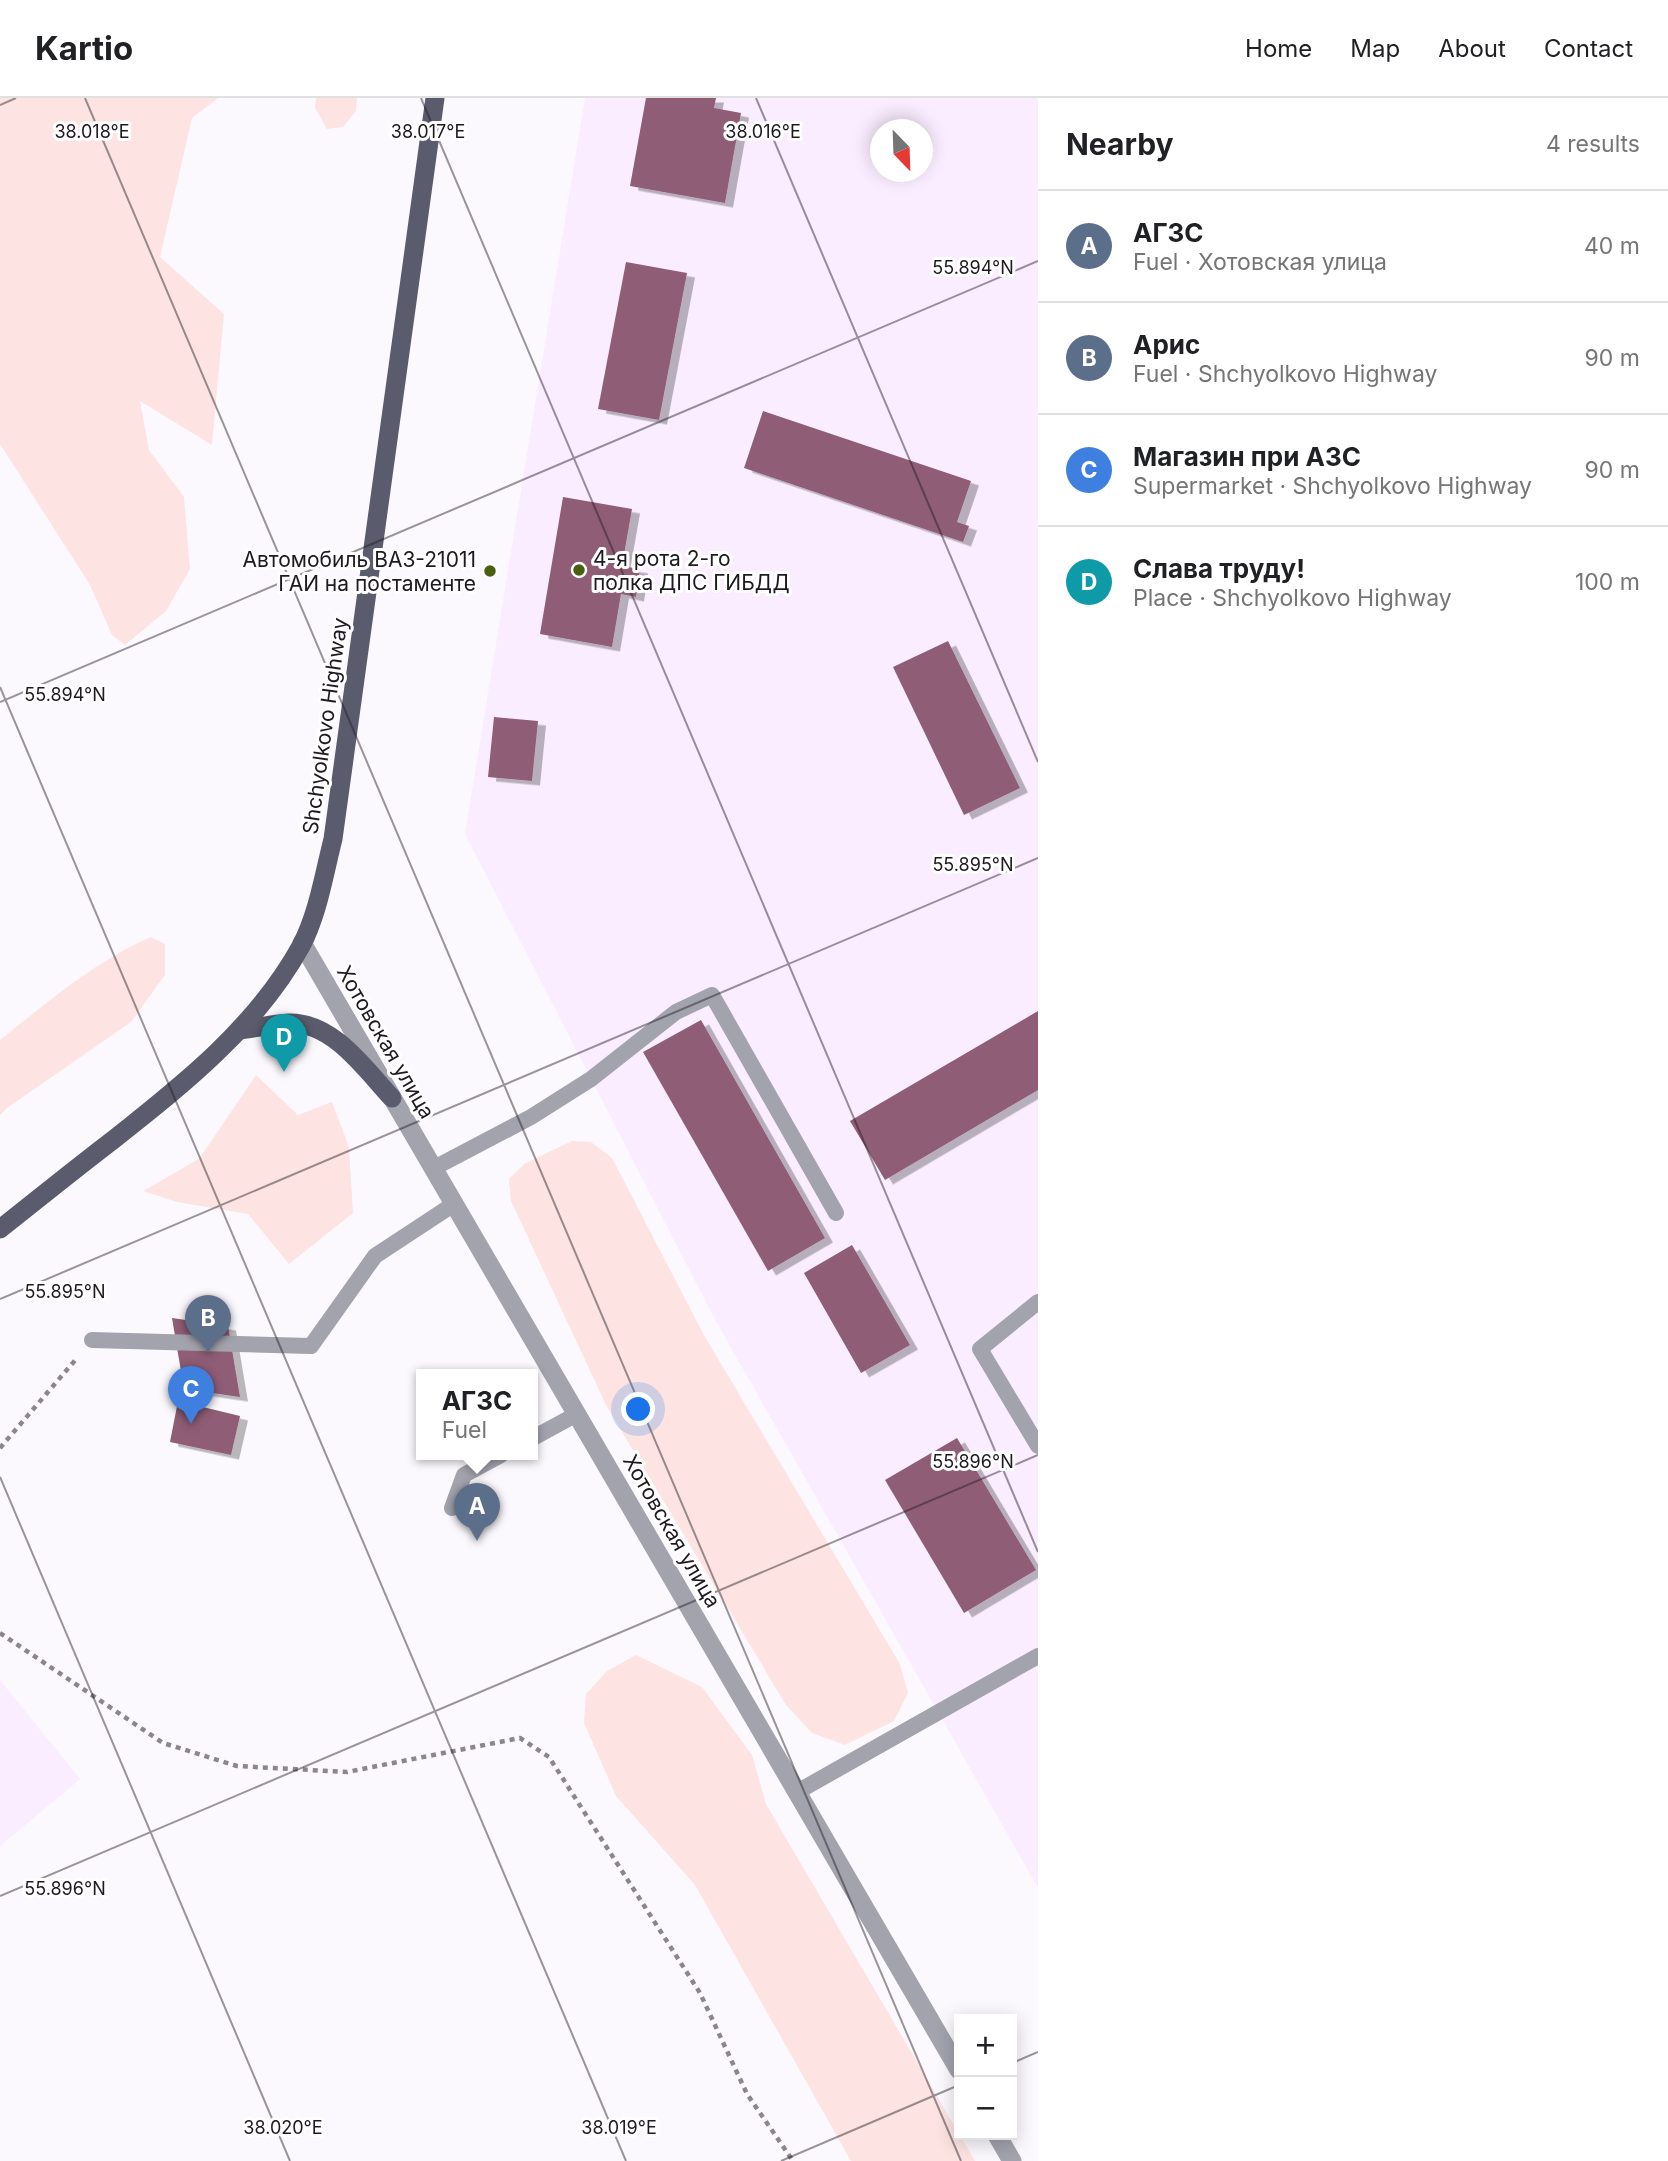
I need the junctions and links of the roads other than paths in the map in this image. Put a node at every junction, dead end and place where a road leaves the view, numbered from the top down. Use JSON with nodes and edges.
{"nodes":[{"id":1,"x":435,"y":98,"type":"edge"},
{"id":2,"x":302,"y":943,"type":"junction"},
{"id":3,"x":240,"y":1030,"type":"junction"},
{"id":4,"x":393,"y":1098,"type":"junction"},
{"id":5,"x":434,"y":1168,"type":"junction"},
{"id":6,"x":454,"y":1204,"type":"junction"},
{"id":7,"x":836,"y":1213,"type":"dead end"},
{"id":8,"x":0,"y":1228,"type":"edge"},
{"id":9,"x":1038,"y":1302,"type":"edge"},
{"id":10,"x":92,"y":1340,"type":"road end"},
{"id":11,"x":577,"y":1414,"type":"junction"},
{"id":12,"x":538,"y":1435,"type":"edge"},
{"id":13,"x":1038,"y":1446,"type":"edge"},
{"id":14,"x":492,"y":1460,"type":"edge"},
{"id":15,"x":452,"y":1508,"type":"dead end"},
{"id":16,"x":1038,"y":1656,"type":"edge"},
{"id":17,"x":797,"y":1792,"type":"junction"},
{"id":18,"x":954,"y":2061,"type":"edge"},
{"id":19,"x":1000,"y":2140,"type":"edge"},
{"id":20,"x":1012,"y":2161,"type":"edge"}],
"edges":[{"from":1,"to":2,"type":"main road","name":"Shchyolkovo Highway"},
{"from":2,"to":3,"type":"main road","name":"Shchyolkovo Highway"},
{"from":2,"to":4,"type":"street","name":"Хотовская улица"},
{"from":3,"to":4,"type":"main road"},
{"from":3,"to":8,"type":"main road","name":"Shchyolkovo Highway"},
{"from":4,"to":5,"type":"street","name":"Хотовская улица"},
{"from":5,"to":6,"type":"street","name":"Хотовская улица"},
{"from":5,"to":7,"type":"lane"},
{"from":6,"to":10,"type":"lane"},
{"from":6,"to":11,"type":"street","name":"Хотовская улица"},
{"from":9,"to":13,"type":"lane"},
{"from":11,"to":12,"type":"lane"},
{"from":11,"to":17,"type":"street","name":"Хотовская улица"},
{"from":14,"to":15,"type":"lane"},
{"from":16,"to":17,"type":"lane"},
{"from":17,"to":18,"type":"street","name":"Хотовская улица"},
{"from":19,"to":20,"type":"street"}]}
